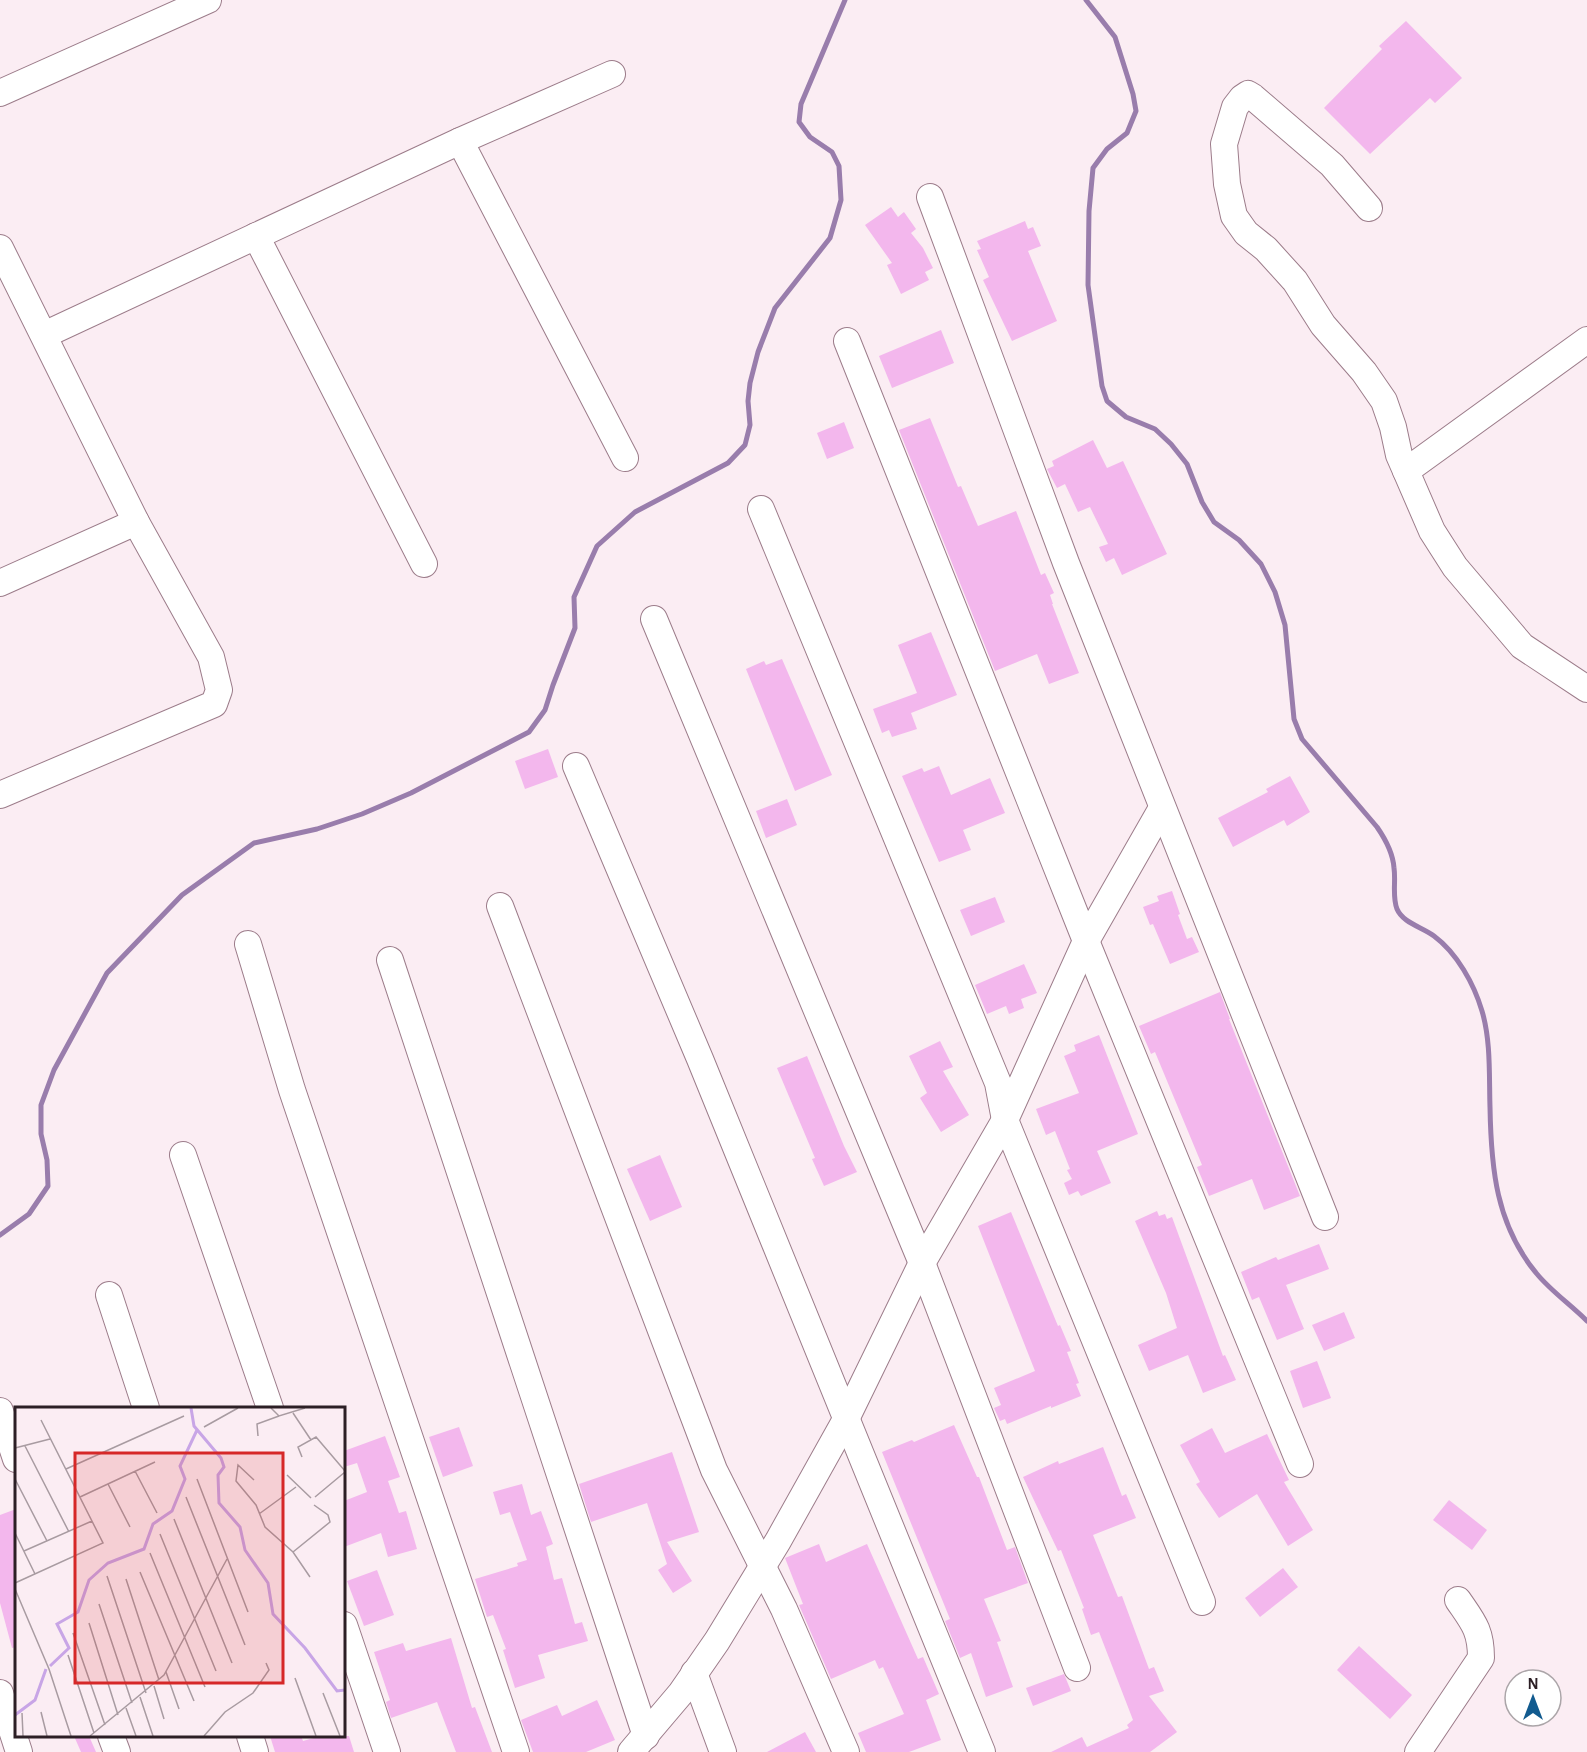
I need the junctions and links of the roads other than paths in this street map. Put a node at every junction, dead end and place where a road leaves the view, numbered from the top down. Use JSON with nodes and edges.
{"nodes":[{"id":1,"x":208,"y":0,"type":"edge"},
{"id":2,"x":612,"y":74,"type":"dead end"},
{"id":3,"x":0,"y":93,"type":"edge"},
{"id":4,"x":460,"y":141,"type":"junction"},
{"id":5,"x":930,"y":197,"type":"dead end"},
{"id":6,"x":1369,"y":208,"type":"dead end"},
{"id":7,"x":256,"y":236,"type":"junction"},
{"id":8,"x":0,"y":248,"type":"edge"},
{"id":9,"x":44,"y":335,"type":"junction"},
{"id":10,"x":1587,"y":340,"type":"edge"},
{"id":11,"x":847,"y":341,"type":"dead end"},
{"id":12,"x":625,"y":458,"type":"dead end"},
{"id":13,"x":1406,"y":471,"type":"junction"},
{"id":14,"x":761,"y":509,"type":"dead end"},
{"id":15,"x":136,"y":522,"type":"junction"},
{"id":16,"x":424,"y":564,"type":"dead end"},
{"id":17,"x":0,"y":583,"type":"edge"},
{"id":18,"x":654,"y":619,"type":"dead end"},
{"id":19,"x":1587,"y":689,"type":"edge"},
{"id":20,"x":576,"y":766,"type":"dead end"},
{"id":21,"x":0,"y":795,"type":"edge"},
{"id":22,"x":1162,"y":808,"type":"junction"},
{"id":23,"x":500,"y":906,"type":"dead end"},
{"id":24,"x":1086,"y":941,"type":"junction"},
{"id":25,"x":248,"y":944,"type":"dead end"},
{"id":26,"x":390,"y":960,"type":"dead end"},
{"id":27,"x":1005,"y":1120,"type":"junction"},
{"id":28,"x":183,"y":1155,"type":"dead end"},
{"id":29,"x":1325,"y":1217,"type":"dead end"},
{"id":30,"x":922,"y":1263,"type":"junction"},
{"id":31,"x":109,"y":1295,"type":"dead end"},
{"id":32,"x":146,"y":1407,"type":"edge"},
{"id":33,"x":270,"y":1407,"type":"edge"},
{"id":34,"x":0,"y":1411,"type":"edge"},
{"id":35,"x":845,"y":1421,"type":"junction"},
{"id":36,"x":15,"y":1456,"type":"edge"},
{"id":37,"x":1300,"y":1464,"type":"dead end"},
{"id":38,"x":762,"y":1568,"type":"junction"},
{"id":39,"x":1458,"y":1600,"type":"dead end"},
{"id":40,"x":1203,"y":1602,"type":"dead end"},
{"id":41,"x":345,"y":1629,"type":"edge"},
{"id":42,"x":1077,"y":1668,"type":"dead end"},
{"id":43,"x":694,"y":1673,"type":"junction"},
{"id":44,"x":0,"y":1693,"type":"edge"},
{"id":45,"x":111,"y":1737,"type":"edge"},
{"id":46,"x":250,"y":1737,"type":"edge"},
{"id":47,"x":638,"y":1744,"type":"edge"},
{"id":48,"x":19,"y":1752,"type":"edge"},
{"id":49,"x":117,"y":1752,"type":"edge"},
{"id":50,"x":255,"y":1752,"type":"edge"},
{"id":51,"x":387,"y":1752,"type":"edge"},
{"id":52,"x":516,"y":1752,"type":"edge"},
{"id":53,"x":723,"y":1752,"type":"edge"},
{"id":54,"x":846,"y":1752,"type":"edge"},
{"id":55,"x":981,"y":1752,"type":"edge"},
{"id":56,"x":1418,"y":1752,"type":"edge"}],
"edges":[{"from":1,"to":3,"type":"street"},
{"from":2,"to":4,"type":"street"},
{"from":4,"to":7,"type":"street"},
{"from":4,"to":12,"type":"street"},
{"from":5,"to":22,"type":"street"},
{"from":6,"to":13,"type":"street"},
{"from":7,"to":9,"type":"street"},
{"from":7,"to":16,"type":"street"},
{"from":8,"to":9,"type":"street"},
{"from":9,"to":15,"type":"street"},
{"from":10,"to":13,"type":"street"},
{"from":11,"to":24,"type":"street"},
{"from":13,"to":19,"type":"street"},
{"from":14,"to":27,"type":"street"},
{"from":15,"to":17,"type":"street"},
{"from":15,"to":21,"type":"street"},
{"from":18,"to":30,"type":"street"},
{"from":20,"to":35,"type":"street"},
{"from":22,"to":24,"type":"street"},
{"from":22,"to":29,"type":"street"},
{"from":23,"to":38,"type":"street"},
{"from":24,"to":27,"type":"street"},
{"from":24,"to":37,"type":"street"},
{"from":25,"to":52,"type":"street"},
{"from":26,"to":47,"type":"street"},
{"from":27,"to":30,"type":"street"},
{"from":27,"to":40,"type":"street"},
{"from":28,"to":33,"type":"street"},
{"from":30,"to":35,"type":"street"},
{"from":30,"to":42,"type":"street"},
{"from":31,"to":32,"type":"street"},
{"from":34,"to":36,"type":"street"},
{"from":35,"to":38,"type":"street"},
{"from":35,"to":55,"type":"street"},
{"from":38,"to":43,"type":"street"},
{"from":38,"to":54,"type":"street"},
{"from":39,"to":56,"type":"street"},
{"from":41,"to":51,"type":"street"},
{"from":43,"to":47,"type":"street"},
{"from":43,"to":53,"type":"street"},
{"from":44,"to":48,"type":"street"},
{"from":45,"to":49,"type":"street"},
{"from":46,"to":50,"type":"street"}]}
